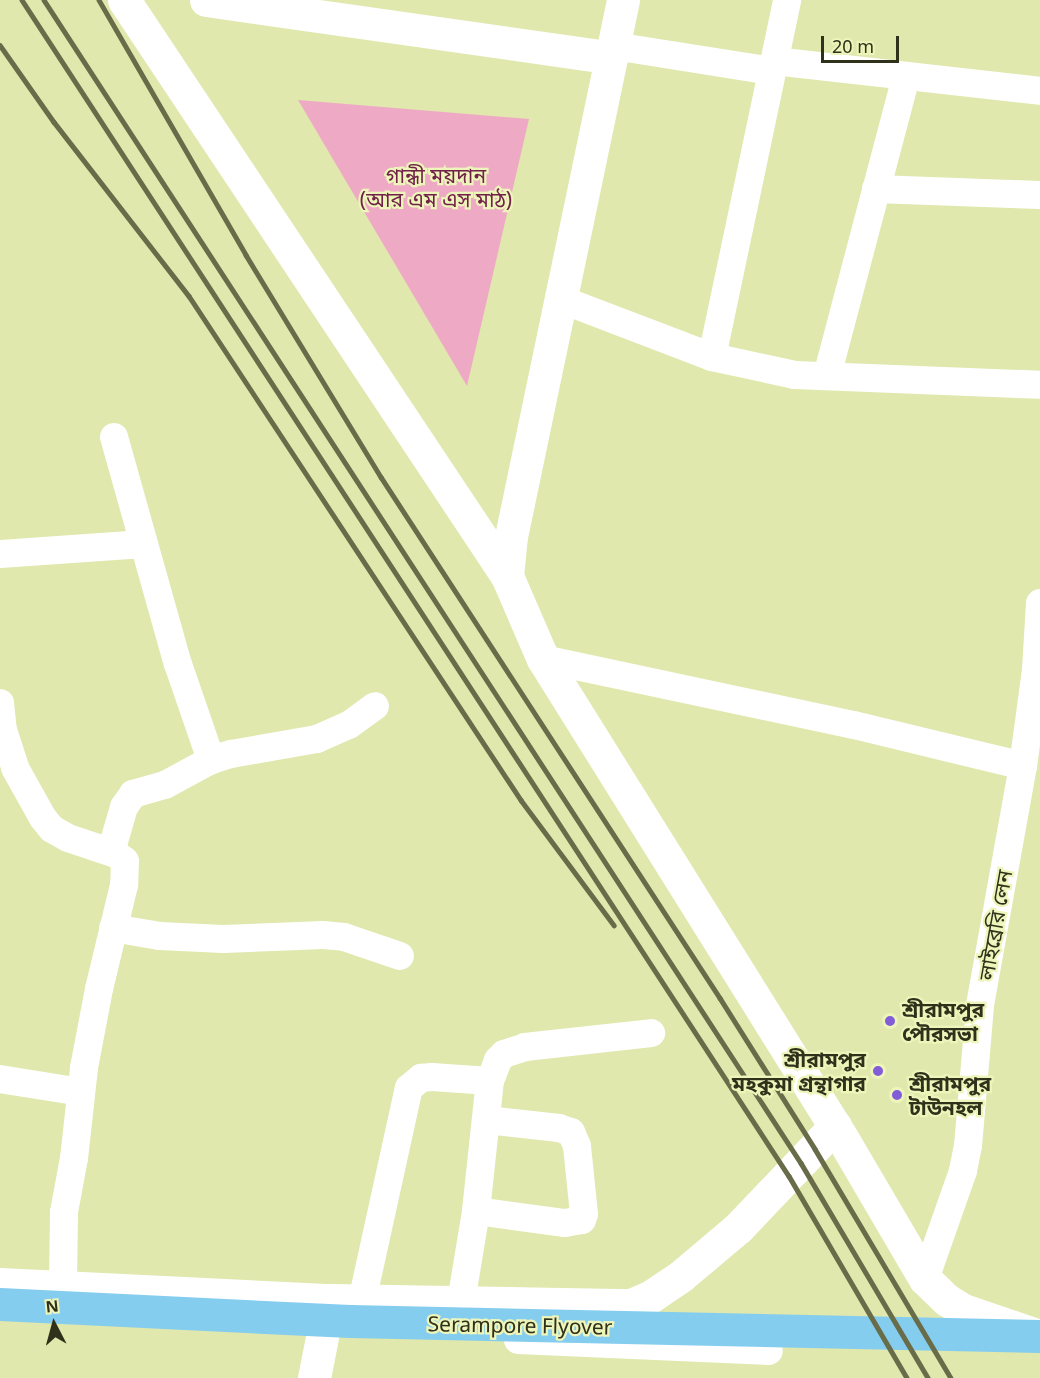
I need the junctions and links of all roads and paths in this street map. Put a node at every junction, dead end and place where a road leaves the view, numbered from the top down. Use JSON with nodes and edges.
{"nodes":[{"id":1,"x":124,"y":0,"type":"edge"},
{"id":2,"x":206,"y":0,"type":"edge"},
{"id":3,"x":623,"y":0,"type":"edge"},
{"id":4,"x":787,"y":0,"type":"edge"},
{"id":5,"x":612,"y":52,"type":"junction"},
{"id":6,"x":773,"y":66,"type":"junction"},
{"id":7,"x":906,"y":76,"type":"junction"},
{"id":8,"x":1040,"y":91,"type":"edge"},
{"id":9,"x":876,"y":189,"type":"junction"},
{"id":10,"x":1040,"y":195,"type":"edge"},
{"id":11,"x":560,"y":299,"type":"junction"},
{"id":12,"x":712,"y":357,"type":"junction"},
{"id":13,"x":827,"y":376,"type":"junction"},
{"id":14,"x":1040,"y":385,"type":"edge"},
{"id":15,"x":114,"y":437,"type":"dead end"},
{"id":16,"x":144,"y":544,"type":"junction"},
{"id":17,"x":0,"y":554,"type":"edge"},
{"id":18,"x":507,"y":576,"type":"junction"},
{"id":19,"x":1040,"y":603,"type":"edge"},
{"id":20,"x":543,"y":658,"type":"junction"},
{"id":21,"x":0,"y":704,"type":"edge"},
{"id":22,"x":375,"y":706,"type":"dead end"},
{"id":23,"x":211,"y":760,"type":"junction"},
{"id":24,"x":1023,"y":766,"type":"junction"},
{"id":25,"x":111,"y":852,"type":"junction"},
{"id":26,"x":113,"y":928,"type":"junction"},
{"id":27,"x":400,"y":956,"type":"dead end"},
{"id":28,"x":651,"y":1033,"type":"dead end"},
{"id":29,"x":0,"y":1078,"type":"edge"},
{"id":30,"x":490,"y":1081,"type":"junction"},
{"id":31,"x":81,"y":1092,"type":"junction"},
{"id":32,"x":486,"y":1120,"type":"junction"},
{"id":33,"x":835,"y":1126,"type":"junction"},
{"id":34,"x":476,"y":1211,"type":"junction"},
{"id":35,"x":925,"y":1279,"type":"junction"},
{"id":36,"x":0,"y":1284,"type":"edge"},
{"id":37,"x":63,"y":1287,"type":"junction"},
{"id":38,"x":362,"y":1301,"type":"junction"},
{"id":39,"x":461,"y":1302,"type":"junction"},
{"id":40,"x":0,"y":1305,"type":"edge"},
{"id":41,"x":0,"y":1319,"type":"edge"},
{"id":42,"x":323,"y":1332,"type":"junction"},
{"id":43,"x":1040,"y":1336,"type":"edge"},
{"id":44,"x":769,"y":1351,"type":"dead end"},
{"id":45,"x":314,"y":1378,"type":"edge"}],
"edges":[{"from":1,"to":18,"type":"street"},
{"from":2,"to":5,"type":"street"},
{"from":3,"to":5,"type":"street"},
{"from":4,"to":6,"type":"street"},
{"from":5,"to":6,"type":"street"},
{"from":5,"to":11,"type":"street"},
{"from":6,"to":7,"type":"street"},
{"from":6,"to":12,"type":"street"},
{"from":7,"to":8,"type":"street"},
{"from":7,"to":9,"type":"street"},
{"from":9,"to":10,"type":"street"},
{"from":9,"to":13,"type":"street"},
{"from":11,"to":12,"type":"street"},
{"from":11,"to":18,"type":"street"},
{"from":12,"to":13,"type":"street"},
{"from":13,"to":14,"type":"street"},
{"from":15,"to":16,"type":"street"},
{"from":16,"to":17,"type":"street"},
{"from":16,"to":23,"type":"street"},
{"from":18,"to":20,"type":"street"},
{"from":19,"to":24,"type":"street","name":"লাইব্রেরি লেন"},
{"from":20,"to":24,"type":"street"},
{"from":20,"to":33,"type":"street"},
{"from":21,"to":25,"type":"street"},
{"from":22,"to":23,"type":"street"},
{"from":23,"to":25,"type":"street"},
{"from":24,"to":35,"type":"street","name":"লাইব্রেরি লেন"},
{"from":25,"to":26,"type":"street"},
{"from":26,"to":27,"type":"street"},
{"from":26,"to":31,"type":"street"},
{"from":28,"to":30,"type":"street"},
{"from":29,"to":31,"type":"street"},
{"from":30,"to":32,"type":"street"},
{"from":30,"to":38,"type":"street"},
{"from":31,"to":37,"type":"street"},
{"from":32,"to":34,"type":"street"},
{"from":32,"to":34,"type":"street"},
{"from":33,"to":35,"type":"street"},
{"from":33,"to":39,"type":"street"},
{"from":34,"to":39,"type":"street"},
{"from":35,"to":43,"type":"street"},
{"from":36,"to":37,"type":"street"},
{"from":37,"to":38,"type":"street"},
{"from":38,"to":39,"type":"street"},
{"from":40,"to":43,"type":"main road","name":"Serampore Flyover"},
{"from":41,"to":42,"type":"street"},
{"from":42,"to":44,"type":"street"},
{"from":42,"to":45,"type":"street"}]}
